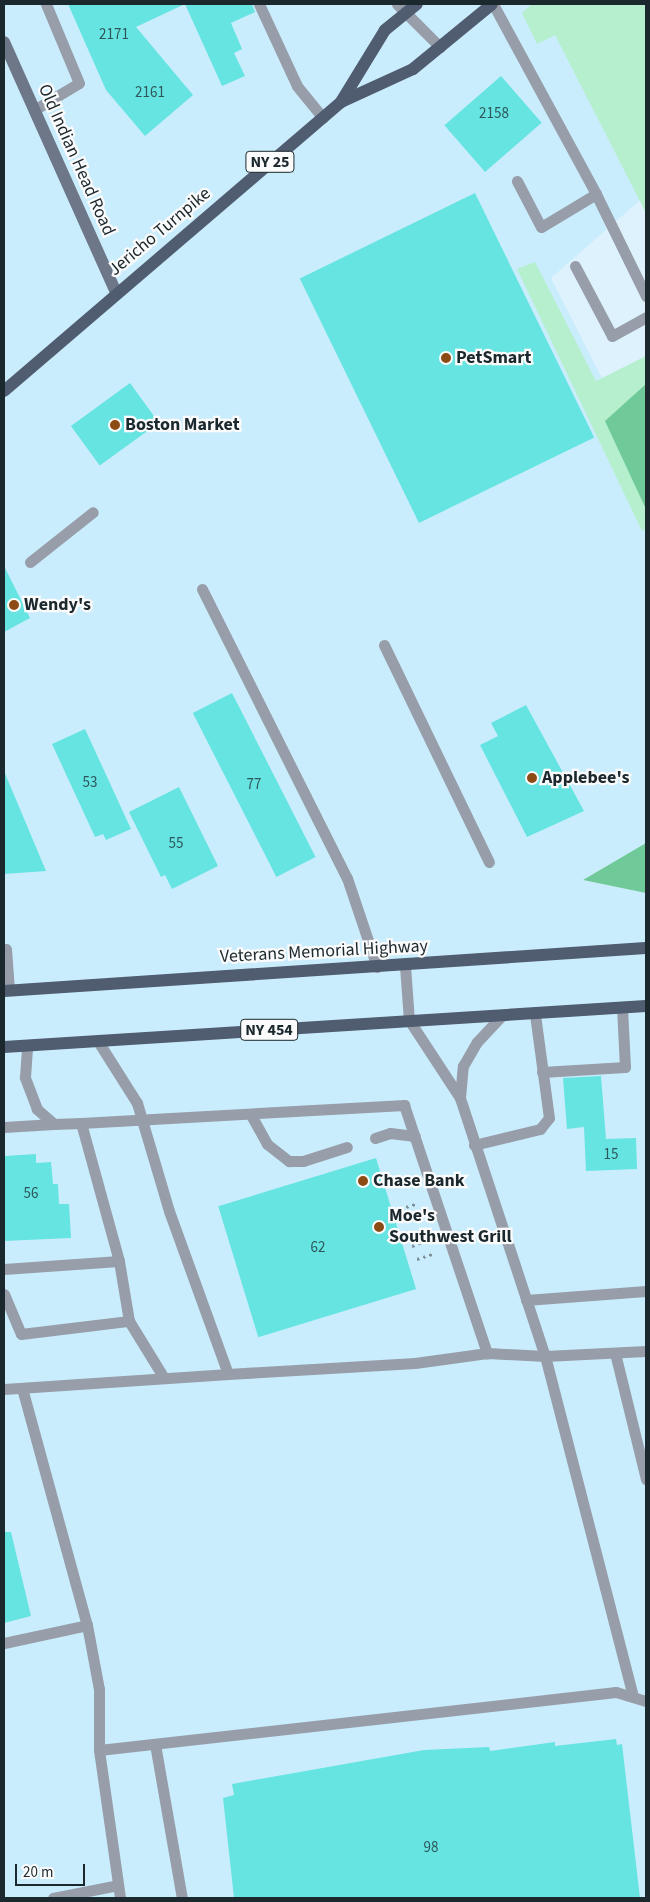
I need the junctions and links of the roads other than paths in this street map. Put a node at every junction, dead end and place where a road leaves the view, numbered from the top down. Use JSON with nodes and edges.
{"nodes":[{"id":1,"x":46,"y":4,"type":"edge"},
{"id":2,"x":259,"y":4,"type":"edge"},
{"id":3,"x":397,"y":4,"type":"edge"},
{"id":4,"x":418,"y":4,"type":"edge"},
{"id":5,"x":493,"y":4,"type":"edge"},
{"id":6,"x":406,"y":14,"type":"junction"},
{"id":7,"x":4,"y":42,"type":"edge"},
{"id":8,"x":440,"y":47,"type":"junction"},
{"id":9,"x":341,"y":102,"type":"junction"},
{"id":10,"x":34,"y":110,"type":"junction"},
{"id":11,"x":323,"y":118,"type":"junction"},
{"id":12,"x":517,"y":181,"type":"dead end"},
{"id":13,"x":596,"y":194,"type":"junction"},
{"id":14,"x":575,"y":266,"type":"dead end"},
{"id":15,"x":116,"y":292,"type":"junction"},
{"id":16,"x":646,"y":296,"type":"edge"},
{"id":17,"x":646,"y":318,"type":"edge"},
{"id":18,"x":4,"y":391,"type":"edge"},
{"id":19,"x":93,"y":512,"type":"dead end"},
{"id":20,"x":30,"y":562,"type":"dead end"},
{"id":21,"x":202,"y":589,"type":"dead end"},
{"id":22,"x":384,"y":645,"type":"dead end"},
{"id":23,"x":489,"y":862,"type":"dead end"},
{"id":24,"x":646,"y":948,"type":"edge"},
{"id":25,"x":6,"y":949,"type":"dead end"},
{"id":26,"x":405,"y":966,"type":"junction"},
{"id":27,"x":377,"y":967,"type":"junction"},
{"id":28,"x":6,"y":990,"type":"edge"},
{"id":29,"x":646,"y":1006,"type":"edge"},
{"id":30,"x":622,"y":1007,"type":"junction"},
{"id":31,"x":535,"y":1014,"type":"junction"},
{"id":32,"x":501,"y":1016,"type":"junction"},
{"id":33,"x":409,"y":1020,"type":"junction"},
{"id":34,"x":99,"y":1043,"type":"junction"},
{"id":35,"x":28,"y":1046,"type":"junction"},
{"id":36,"x":4,"y":1048,"type":"edge"},
{"id":37,"x":542,"y":1072,"type":"junction"},
{"id":38,"x":460,"y":1098,"type":"junction"},
{"id":39,"x":251,"y":1115,"type":"junction"},
{"id":40,"x":142,"y":1120,"type":"junction"},
{"id":41,"x":81,"y":1123,"type":"junction"},
{"id":42,"x":54,"y":1124,"type":"junction"},
{"id":43,"x":4,"y":1126,"type":"edge"},
{"id":44,"x":414,"y":1136,"type":"junction"},
{"id":45,"x":375,"y":1138,"type":"dead end"},
{"id":46,"x":474,"y":1145,"type":"junction"},
{"id":47,"x":348,"y":1147,"type":"dead end"},
{"id":48,"x":119,"y":1262,"type":"junction"},
{"id":49,"x":4,"y":1269,"type":"edge"},
{"id":50,"x":646,"y":1291,"type":"edge"},
{"id":51,"x":4,"y":1294,"type":"edge"},
{"id":52,"x":526,"y":1300,"type":"junction"},
{"id":53,"x":129,"y":1320,"type":"junction"},
{"id":54,"x":646,"y":1351,"type":"edge"},
{"id":55,"x":616,"y":1352,"type":"junction"},
{"id":56,"x":487,"y":1353,"type":"junction"},
{"id":57,"x":545,"y":1356,"type":"junction"},
{"id":58,"x":228,"y":1374,"type":"junction"},
{"id":59,"x":164,"y":1378,"type":"junction"},
{"id":60,"x":22,"y":1388,"type":"junction"},
{"id":61,"x":4,"y":1389,"type":"edge"},
{"id":62,"x":646,"y":1479,"type":"edge"},
{"id":63,"x":87,"y":1626,"type":"junction"},
{"id":64,"x":4,"y":1643,"type":"edge"},
{"id":65,"x":634,"y":1697,"type":"junction"},
{"id":66,"x":646,"y":1701,"type":"edge"},
{"id":67,"x":155,"y":1744,"type":"junction"},
{"id":68,"x":99,"y":1750,"type":"junction"},
{"id":69,"x":118,"y":1885,"type":"junction"},
{"id":70,"x":53,"y":1898,"type":"edge"},
{"id":71,"x":120,"y":1898,"type":"edge"},
{"id":72,"x":182,"y":1898,"type":"edge"}],
"edges":[{"from":1,"to":10,"type":"lane"},
{"from":2,"to":11,"type":"lane"},
{"from":3,"to":6,"type":"lane"},
{"from":4,"to":6,"type":"main road","name":"Jericho Turnpike","number":"NY 25"},
{"from":5,"to":8,"type":"main road","name":"Jericho Turnpike","number":"NY 25"},
{"from":5,"to":13,"type":"lane"},
{"from":6,"to":8,"type":"lane"},
{"from":6,"to":9,"type":"main road","name":"Jericho Turnpike","number":"NY 25"},
{"from":7,"to":10,"type":"street","name":"Old Indian Head Road"},
{"from":8,"to":9,"type":"main road","name":"Jericho Turnpike","number":"NY 25"},
{"from":9,"to":11,"type":"main road","name":"Jericho Turnpike","number":"NY 25"},
{"from":10,"to":15,"type":"street","name":"Old Indian Head Road"},
{"from":11,"to":15,"type":"main road","name":"Jericho Turnpike","number":"NY 25"},
{"from":12,"to":13,"type":"lane"},
{"from":13,"to":16,"type":"lane"},
{"from":14,"to":17,"type":"lane"},
{"from":15,"to":18,"type":"main road","name":"Jericho Turnpike","number":"NY 25"},
{"from":19,"to":20,"type":"lane"},
{"from":21,"to":27,"type":"lane"},
{"from":22,"to":23,"type":"lane"},
{"from":24,"to":26,"type":"main road","name":"Veterans Memorial Highway"},
{"from":25,"to":28,"type":"lane"},
{"from":26,"to":27,"type":"main road","name":"Veterans Memorial Highway"},
{"from":26,"to":33,"type":"lane"},
{"from":27,"to":28,"type":"main road","name":"Veterans Memorial Highway"},
{"from":29,"to":30,"type":"main road","number":"NY 454"},
{"from":30,"to":31,"type":"main road","number":"NY 454"},
{"from":30,"to":37,"type":"lane"},
{"from":31,"to":32,"type":"main road","number":"NY 454"},
{"from":31,"to":37,"type":"lane"},
{"from":32,"to":33,"type":"main road","number":"NY 454"},
{"from":32,"to":38,"type":"lane"},
{"from":33,"to":34,"type":"main road","number":"NY 454"},
{"from":33,"to":38,"type":"lane"},
{"from":34,"to":35,"type":"main road","number":"NY 454"},
{"from":34,"to":40,"type":"lane"},
{"from":35,"to":36,"type":"main road","number":"NY 454"},
{"from":35,"to":42,"type":"lane"},
{"from":37,"to":46,"type":"lane"},
{"from":38,"to":46,"type":"lane"},
{"from":39,"to":40,"type":"lane"},
{"from":39,"to":44,"type":"lane"},
{"from":39,"to":47,"type":"lane"},
{"from":40,"to":41,"type":"lane"},
{"from":40,"to":58,"type":"lane"},
{"from":41,"to":42,"type":"lane"},
{"from":41,"to":48,"type":"lane"},
{"from":42,"to":43,"type":"lane"},
{"from":44,"to":45,"type":"lane"},
{"from":44,"to":56,"type":"lane"},
{"from":46,"to":52,"type":"lane"},
{"from":48,"to":49,"type":"lane"},
{"from":48,"to":53,"type":"lane"},
{"from":50,"to":52,"type":"lane"},
{"from":51,"to":53,"type":"lane"},
{"from":52,"to":57,"type":"lane"},
{"from":53,"to":59,"type":"lane"},
{"from":54,"to":55,"type":"lane"},
{"from":55,"to":57,"type":"lane"},
{"from":55,"to":62,"type":"lane"},
{"from":56,"to":57,"type":"lane"},
{"from":56,"to":58,"type":"lane"},
{"from":57,"to":65,"type":"lane"},
{"from":58,"to":59,"type":"lane"},
{"from":59,"to":60,"type":"lane"},
{"from":60,"to":61,"type":"lane"},
{"from":60,"to":63,"type":"lane"},
{"from":63,"to":64,"type":"lane"},
{"from":63,"to":68,"type":"lane"},
{"from":65,"to":66,"type":"lane"},
{"from":65,"to":67,"type":"lane"},
{"from":67,"to":68,"type":"lane"},
{"from":67,"to":72,"type":"lane"},
{"from":68,"to":69,"type":"lane"},
{"from":69,"to":70,"type":"lane"},
{"from":69,"to":71,"type":"lane"}]}
